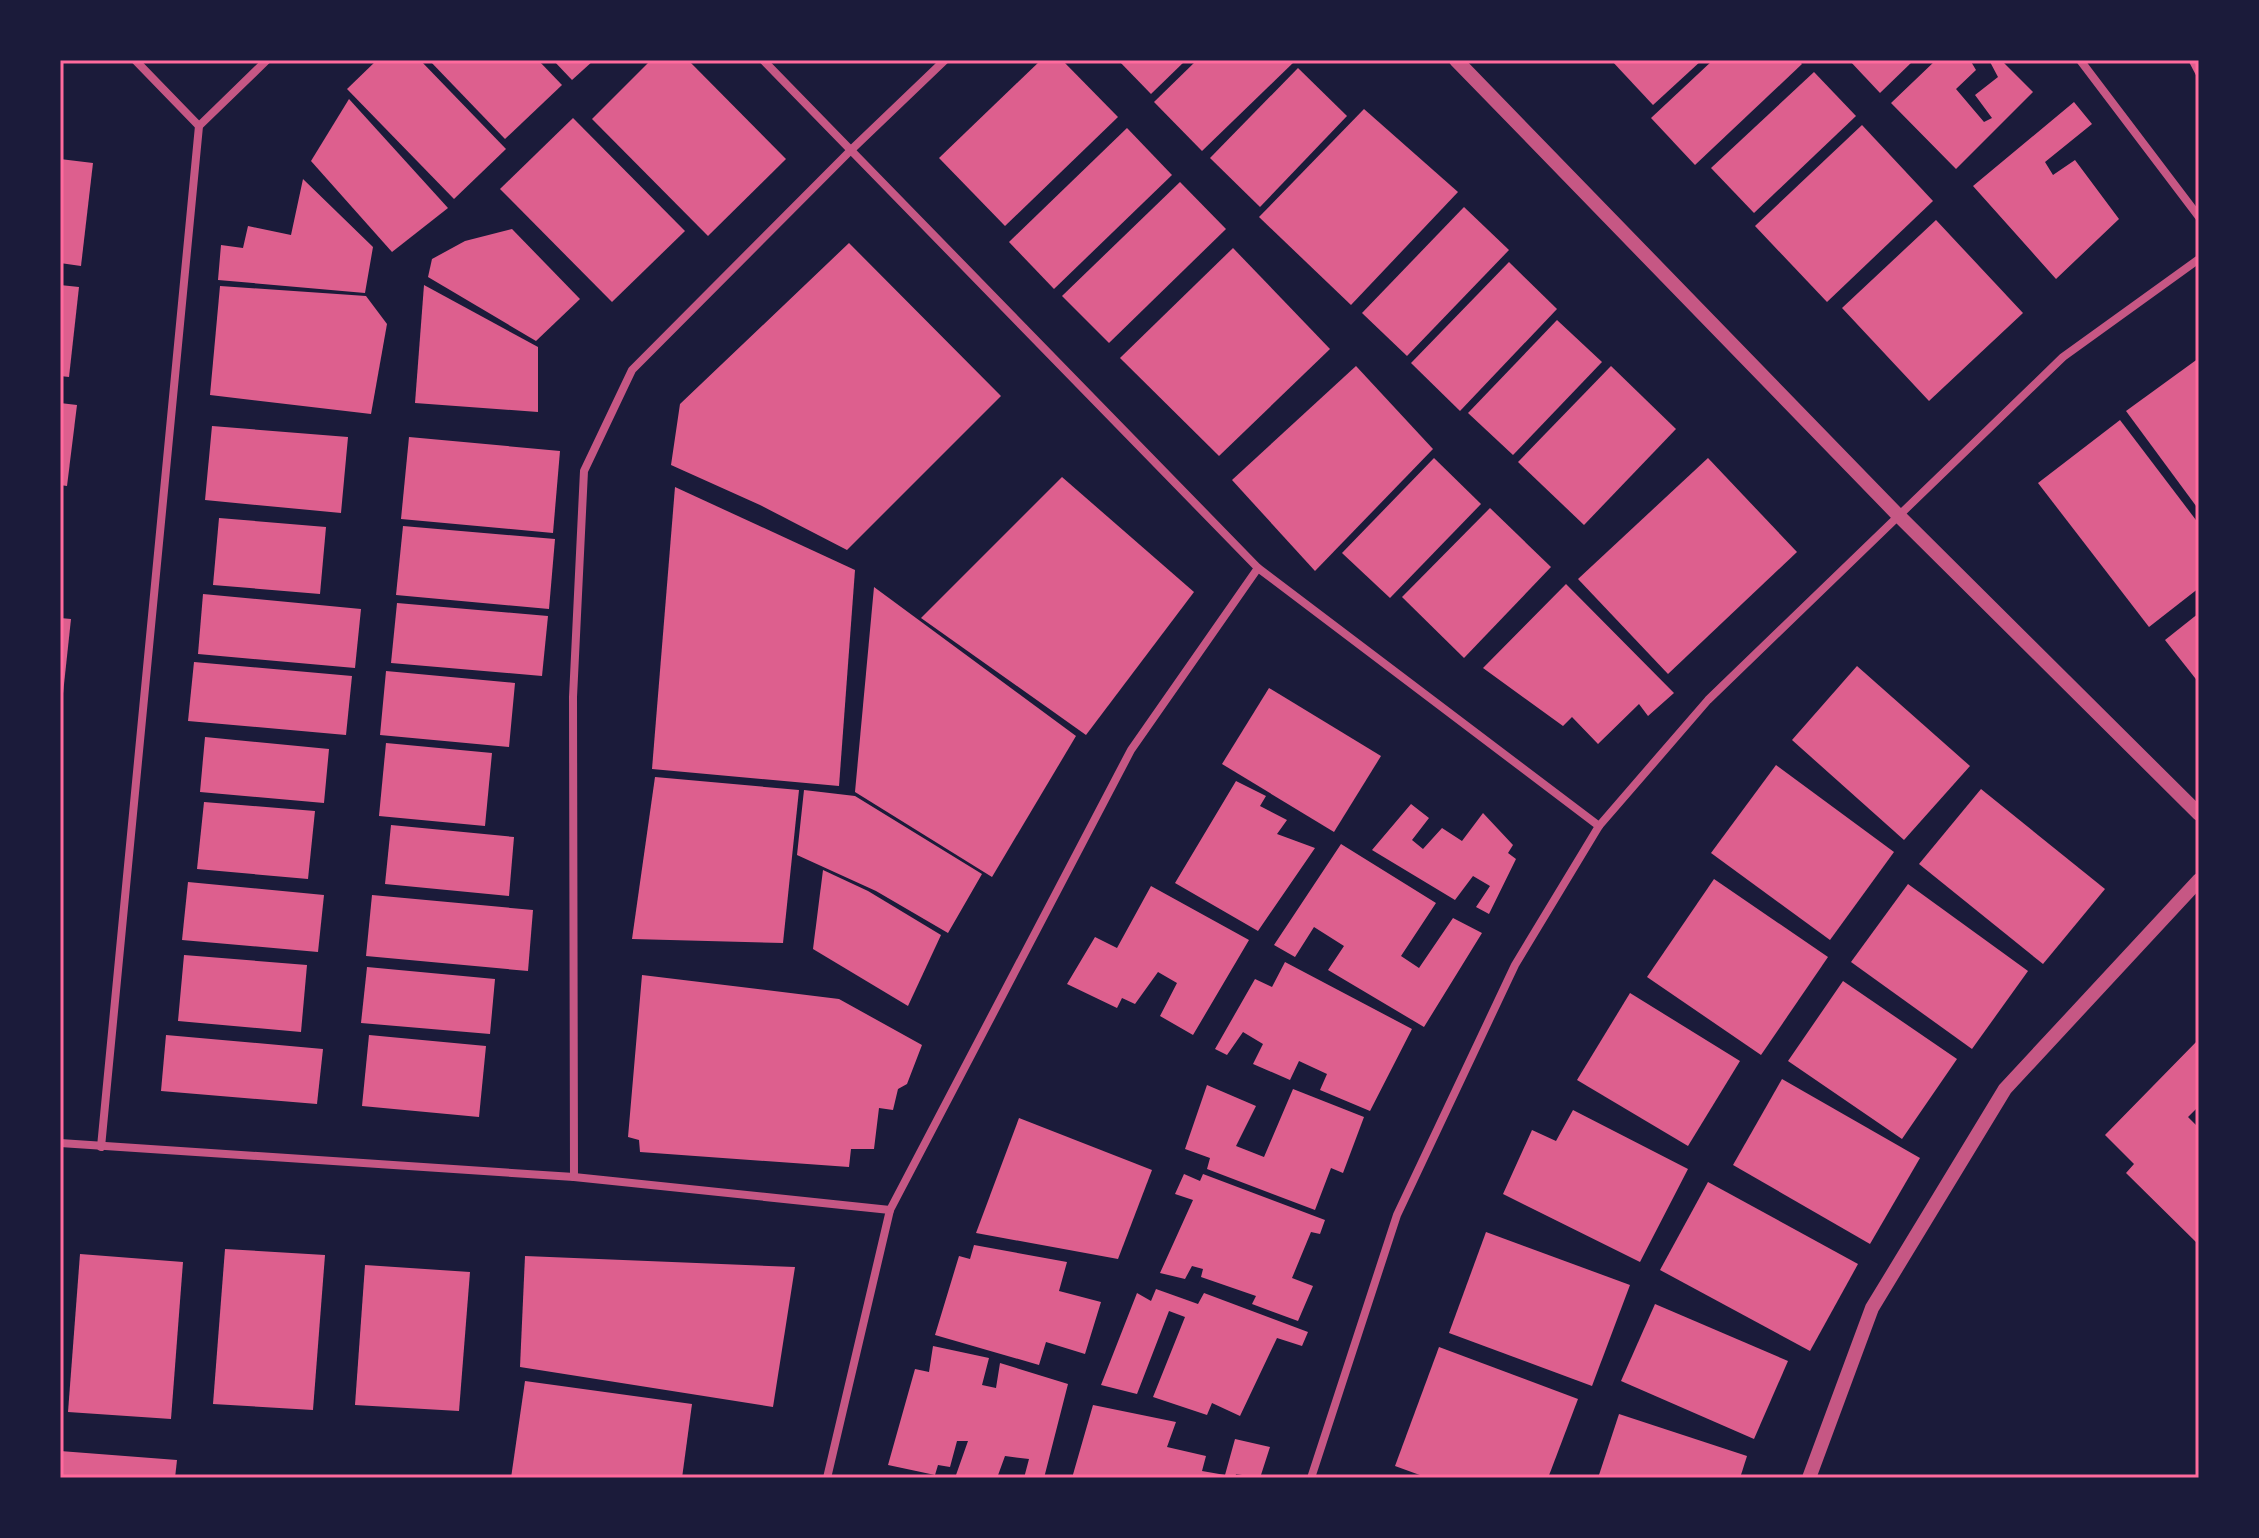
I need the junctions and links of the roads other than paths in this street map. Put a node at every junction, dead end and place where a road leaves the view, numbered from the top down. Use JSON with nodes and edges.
{"nodes":[{"id":1,"x":135,"y":60,"type":"edge"},
{"id":2,"x":267,"y":60,"type":"edge"},
{"id":3,"x":763,"y":60,"type":"edge"},
{"id":4,"x":945,"y":60,"type":"edge"},
{"id":5,"x":1456,"y":60,"type":"edge"},
{"id":6,"x":2080,"y":60,"type":"edge"},
{"id":7,"x":199,"y":126,"type":"junction"},
{"id":8,"x":850,"y":151,"type":"junction"},
{"id":9,"x":2199,"y":217,"type":"edge"},
{"id":10,"x":2199,"y":259,"type":"edge"},
{"id":11,"x":1898,"y":515,"type":"junction"},
{"id":12,"x":1258,"y":568,"type":"junction"},
{"id":13,"x":2199,"y":814,"type":"edge"},
{"id":14,"x":1599,"y":826,"type":"junction"},
{"id":15,"x":2199,"y":880,"type":"edge"},
{"id":16,"x":60,"y":1143,"type":"edge"},
{"id":17,"x":101,"y":1147,"type":"junction"},
{"id":18,"x":574,"y":1177,"type":"junction"},
{"id":19,"x":890,"y":1210,"type":"junction"},
{"id":20,"x":827,"y":1478,"type":"edge"},
{"id":21,"x":1311,"y":1478,"type":"edge"},
{"id":22,"x":1809,"y":1478,"type":"edge"}],
"edges":[{"from":1,"to":7,"type":"street"},
{"from":2,"to":7,"type":"street"},
{"from":3,"to":8,"type":"street"},
{"from":4,"to":8,"type":"street"},
{"from":5,"to":11,"type":"street"},
{"from":6,"to":9,"type":"street"},
{"from":7,"to":17,"type":"street"},
{"from":8,"to":12,"type":"street"},
{"from":8,"to":18,"type":"street"},
{"from":10,"to":11,"type":"street"},
{"from":11,"to":13,"type":"street"},
{"from":11,"to":14,"type":"street"},
{"from":12,"to":14,"type":"street"},
{"from":12,"to":19,"type":"street"},
{"from":14,"to":21,"type":"street"},
{"from":15,"to":22,"type":"street"},
{"from":16,"to":17,"type":"street"},
{"from":17,"to":18,"type":"street"},
{"from":18,"to":19,"type":"street"},
{"from":19,"to":20,"type":"street"}]}
